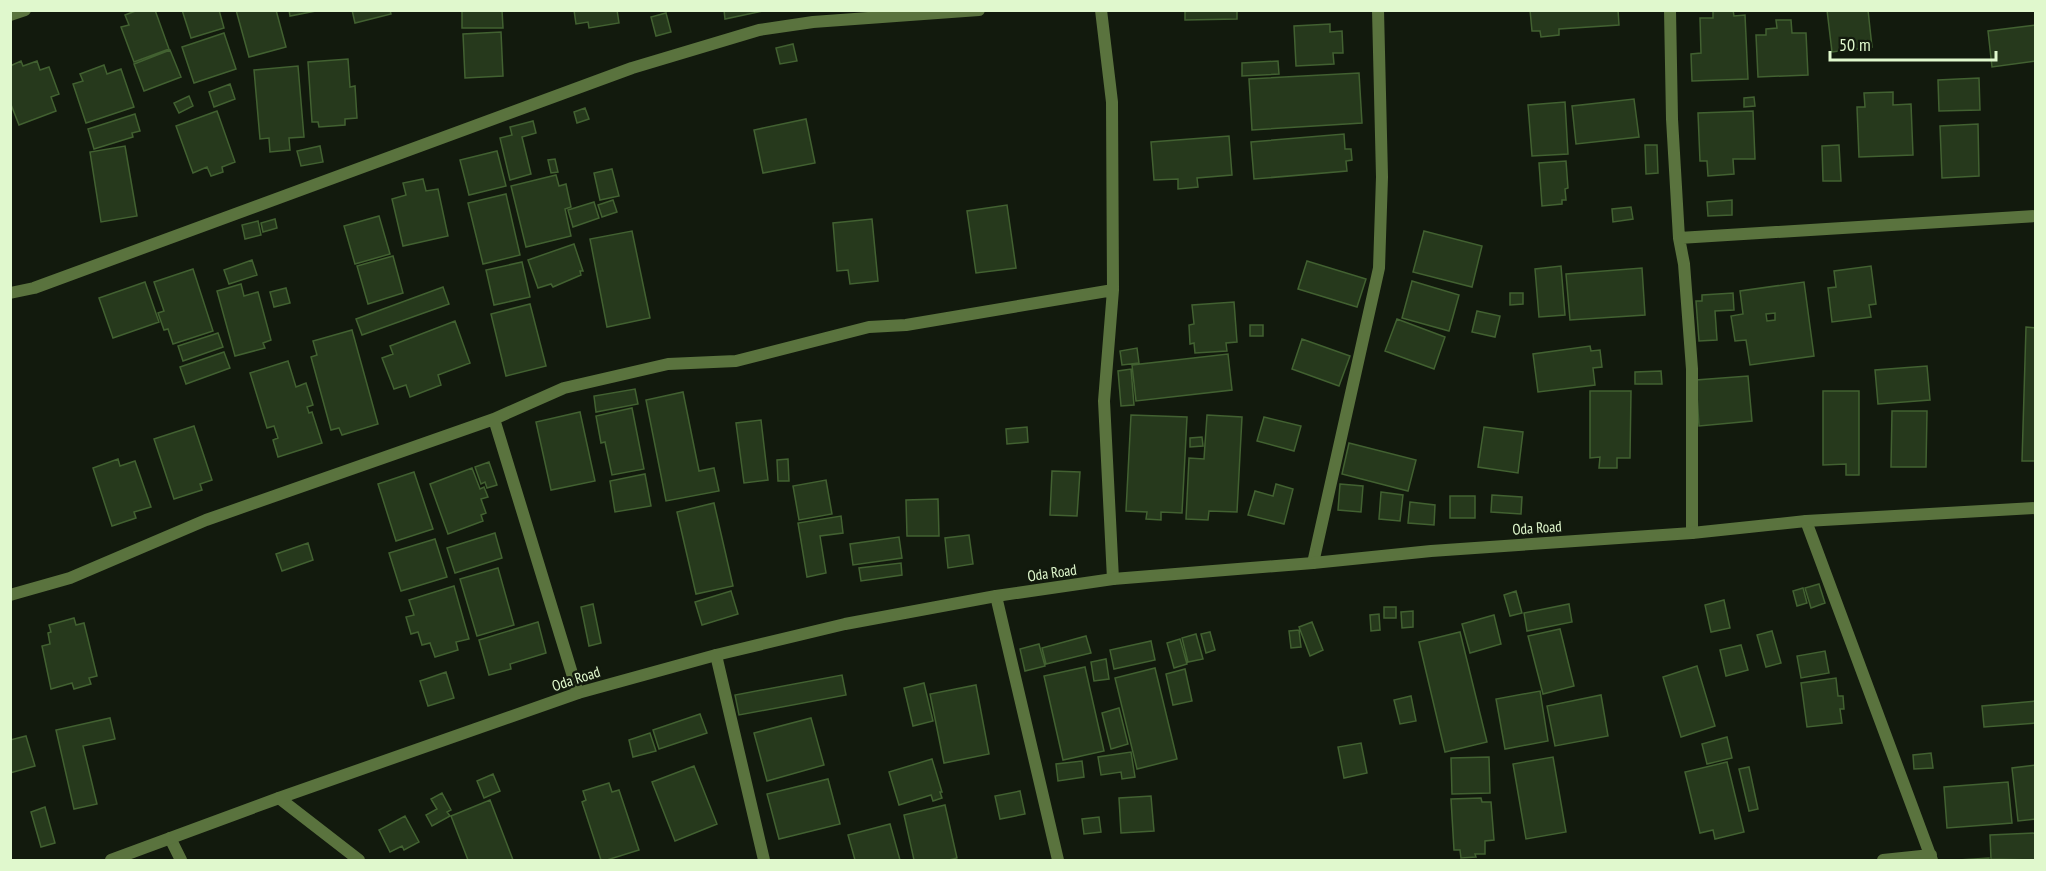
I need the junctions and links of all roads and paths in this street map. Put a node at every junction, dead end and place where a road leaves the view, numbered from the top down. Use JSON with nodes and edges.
{"nodes":[{"id":1,"x":25,"y":10,"type":"edge"},
{"id":2,"x":979,"y":10,"type":"edge"},
{"id":3,"x":1101,"y":10,"type":"edge"},
{"id":4,"x":1378,"y":10,"type":"edge"},
{"id":5,"x":1670,"y":10,"type":"edge"},
{"id":6,"x":10,"y":15,"type":"edge"},
{"id":7,"x":813,"y":16,"type":"edge"},
{"id":8,"x":2036,"y":216,"type":"edge"},
{"id":9,"x":1679,"y":238,"type":"junction"},
{"id":10,"x":1113,"y":290,"type":"junction"},
{"id":11,"x":10,"y":293,"type":"edge"},
{"id":12,"x":494,"y":419,"type":"junction"},
{"id":13,"x":2036,"y":508,"type":"edge"},
{"id":14,"x":1806,"y":521,"type":"junction"},
{"id":15,"x":1692,"y":533,"type":"junction"},
{"id":16,"x":1313,"y":563,"type":"junction"},
{"id":17,"x":1113,"y":579,"type":"junction"},
{"id":18,"x":10,"y":595,"type":"edge"},
{"id":19,"x":996,"y":596,"type":"junction"},
{"id":20,"x":716,"y":655,"type":"junction"},
{"id":21,"x":578,"y":693,"type":"junction"},
{"id":22,"x":279,"y":798,"type":"junction"},
{"id":23,"x":170,"y":838,"type":"junction"},
{"id":24,"x":1931,"y":858,"type":"edge"},
{"id":25,"x":111,"y":861,"type":"edge"},
{"id":26,"x":181,"y":861,"type":"edge"},
{"id":27,"x":359,"y":861,"type":"edge"},
{"id":28,"x":764,"y":861,"type":"edge"},
{"id":29,"x":1058,"y":861,"type":"edge"},
{"id":30,"x":1883,"y":861,"type":"edge"}],
"edges":[{"from":1,"to":6,"type":"street"},
{"from":2,"to":7,"type":"street"},
{"from":3,"to":10,"type":"street"},
{"from":4,"to":16,"type":"street"},
{"from":5,"to":9,"type":"street"},
{"from":7,"to":11,"type":"street"},
{"from":8,"to":9,"type":"street"},
{"from":9,"to":15,"type":"street"},
{"from":10,"to":12,"type":"street"},
{"from":10,"to":17,"type":"street"},
{"from":12,"to":18,"type":"street"},
{"from":12,"to":21,"type":"street"},
{"from":13,"to":14,"type":"street","name":"Oda Road"},
{"from":14,"to":15,"type":"street","name":"Oda Road"},
{"from":14,"to":24,"type":"street"},
{"from":15,"to":16,"type":"street","name":"Oda Road"},
{"from":16,"to":17,"type":"street","name":"Oda Road"},
{"from":17,"to":19,"type":"street","name":"Oda Road"},
{"from":19,"to":20,"type":"street","name":"Oda Road"},
{"from":19,"to":29,"type":"street"},
{"from":20,"to":21,"type":"street","name":"Oda Road"},
{"from":20,"to":28,"type":"street"},
{"from":21,"to":22,"type":"street","name":"Oda Road"},
{"from":22,"to":23,"type":"street","name":"Oda Road"},
{"from":22,"to":27,"type":"street"},
{"from":23,"to":25,"type":"street","name":"Oda Road"},
{"from":23,"to":26,"type":"street"},
{"from":24,"to":30,"type":"street"}]}
